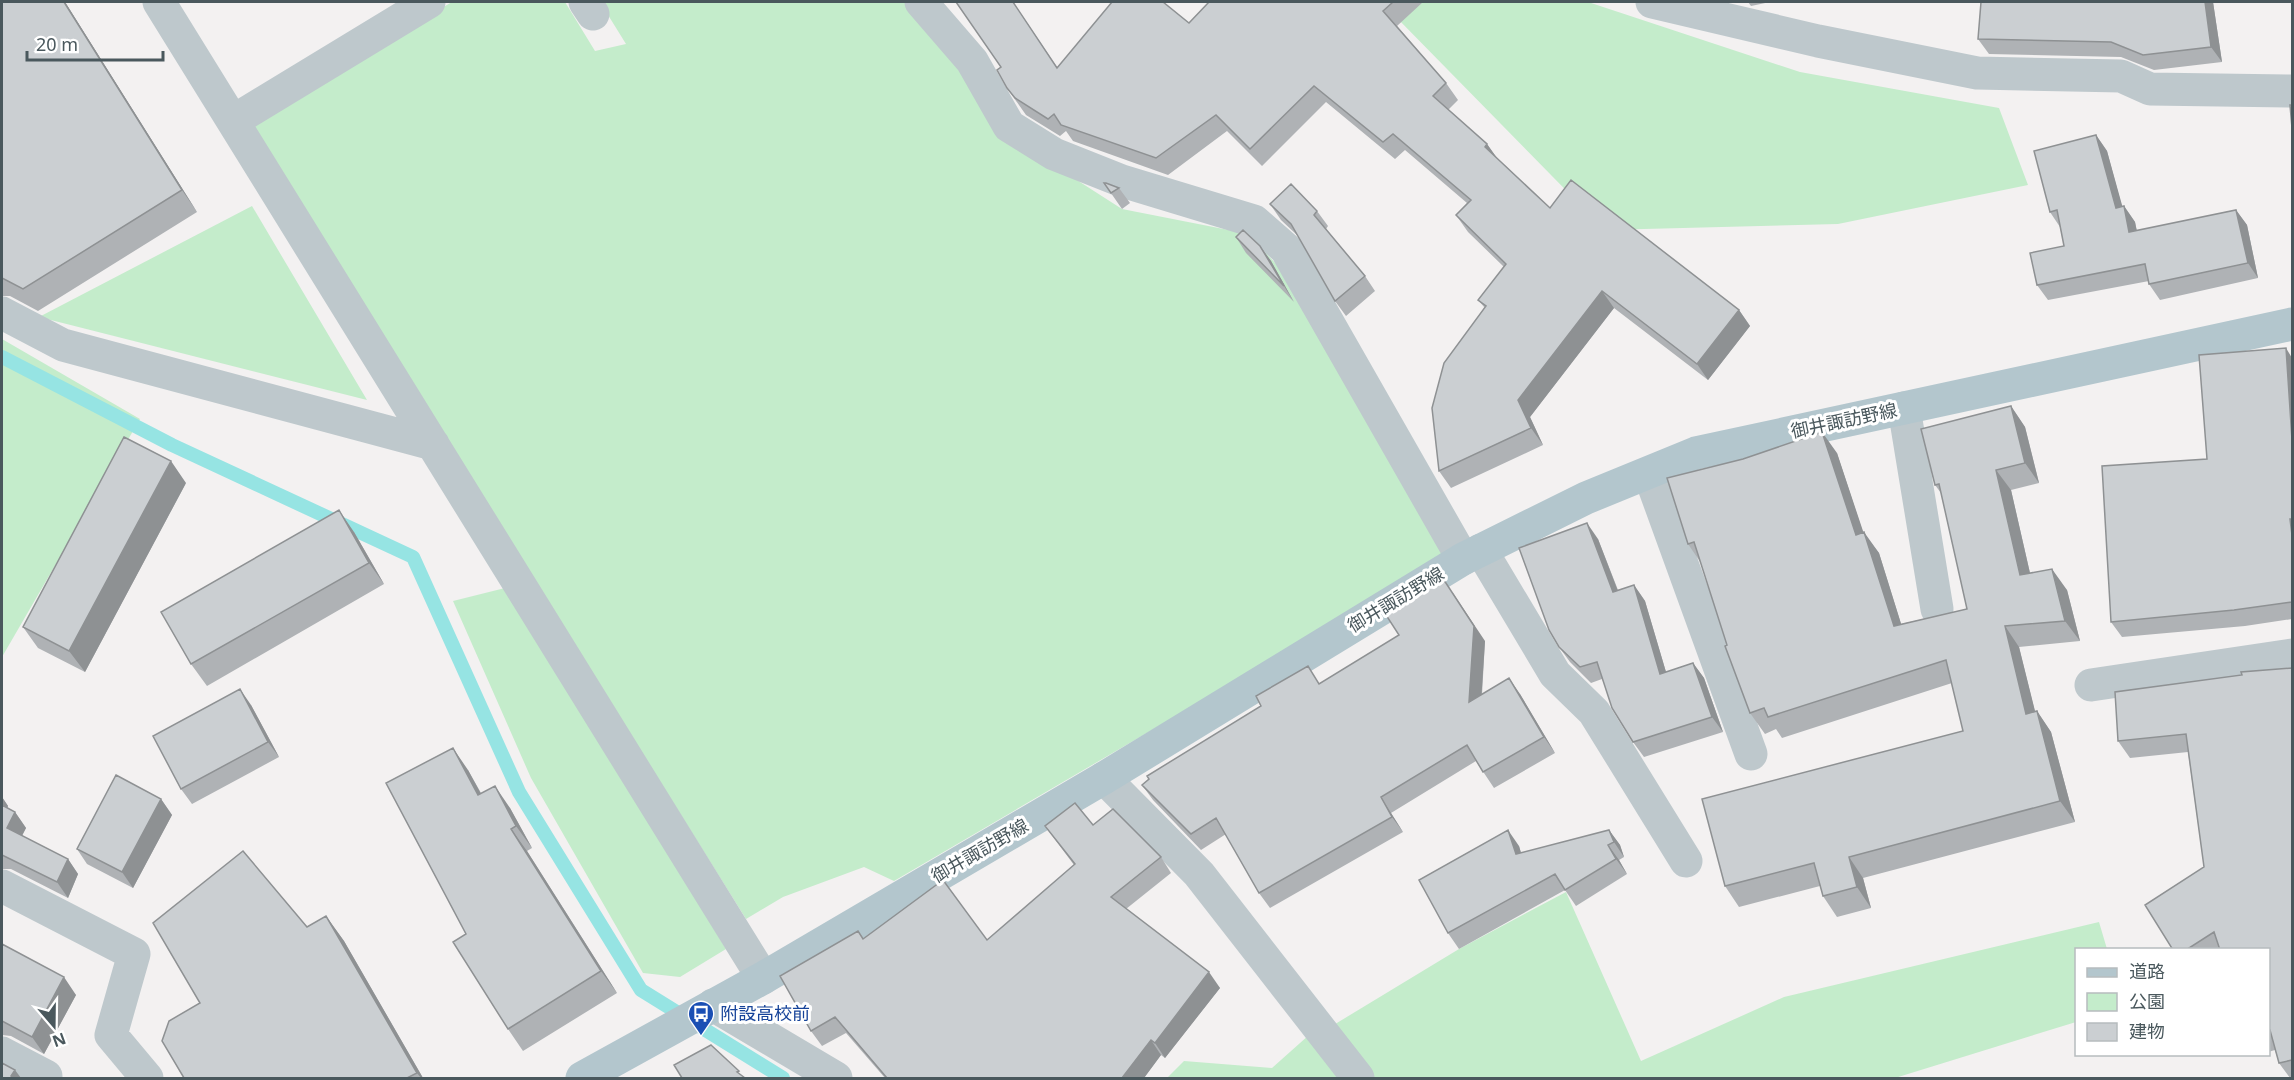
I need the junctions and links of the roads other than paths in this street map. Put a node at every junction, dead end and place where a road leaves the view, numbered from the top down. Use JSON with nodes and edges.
{"nodes":[{"id":1,"x":159,"y":2,"type":"edge"},
{"id":2,"x":429,"y":2,"type":"edge"},
{"id":3,"x":921,"y":2,"type":"edge"},
{"id":4,"x":1652,"y":2,"type":"edge"},
{"id":5,"x":2292,"y":91,"type":"edge"},
{"id":6,"x":233,"y":121,"type":"junction"},
{"id":7,"x":2,"y":313,"type":"edge"},
{"id":8,"x":2292,"y":324,"type":"edge"},
{"id":9,"x":1905,"y":408,"type":"junction"},
{"id":10,"x":433,"y":444,"type":"junction"},
{"id":11,"x":1649,"y":473,"type":"junction"},
{"id":12,"x":1472,"y":555,"type":"junction"},
{"id":13,"x":1937,"y":609,"type":"dead end"},
{"id":14,"x":2292,"y":655,"type":"edge"},
{"id":15,"x":2091,"y":685,"type":"dead end"},
{"id":16,"x":1751,"y":754,"type":"dead end"},
{"id":17,"x":1104,"y":778,"type":"junction"},
{"id":18,"x":1686,"y":861,"type":"dead end"},
{"id":19,"x":2,"y":886,"type":"edge"},
{"id":20,"x":763,"y":978,"type":"junction"},
{"id":21,"x":713,"y":1005,"type":"junction"},
{"id":22,"x":2,"y":1053,"type":"edge"},
{"id":23,"x":46,"y":1076,"type":"dead end"},
{"id":24,"x":147,"y":1078,"type":"edge"},
{"id":25,"x":582,"y":1078,"type":"edge"},
{"id":26,"x":836,"y":1078,"type":"edge"},
{"id":27,"x":1358,"y":1078,"type":"edge"}],
"edges":[{"from":1,"to":6,"type":"street"},
{"from":2,"to":6,"type":"street"},
{"from":3,"to":12,"type":"street"},
{"from":4,"to":5,"type":"street"},
{"from":6,"to":10,"type":"street"},
{"from":7,"to":10,"type":"street"},
{"from":8,"to":9,"type":"main road","name":"御井諏訪野線"},
{"from":9,"to":11,"type":"main road","name":"御井諏訪野線"},
{"from":9,"to":13,"type":"street"},
{"from":10,"to":20,"type":"street"},
{"from":11,"to":12,"type":"main road","name":"御井諏訪野線"},
{"from":11,"to":16,"type":"street"},
{"from":12,"to":17,"type":"main road","name":"御井諏訪野線"},
{"from":12,"to":18,"type":"street"},
{"from":14,"to":15,"type":"street"},
{"from":17,"to":20,"type":"main road","name":"御井諏訪野線"},
{"from":17,"to":27,"type":"street"},
{"from":19,"to":24,"type":"street"},
{"from":20,"to":21,"type":"main road","name":"御井諏訪野線"},
{"from":21,"to":25,"type":"main road","name":"御井諏訪野線"},
{"from":21,"to":26,"type":"street"},
{"from":22,"to":23,"type":"street"}]}
